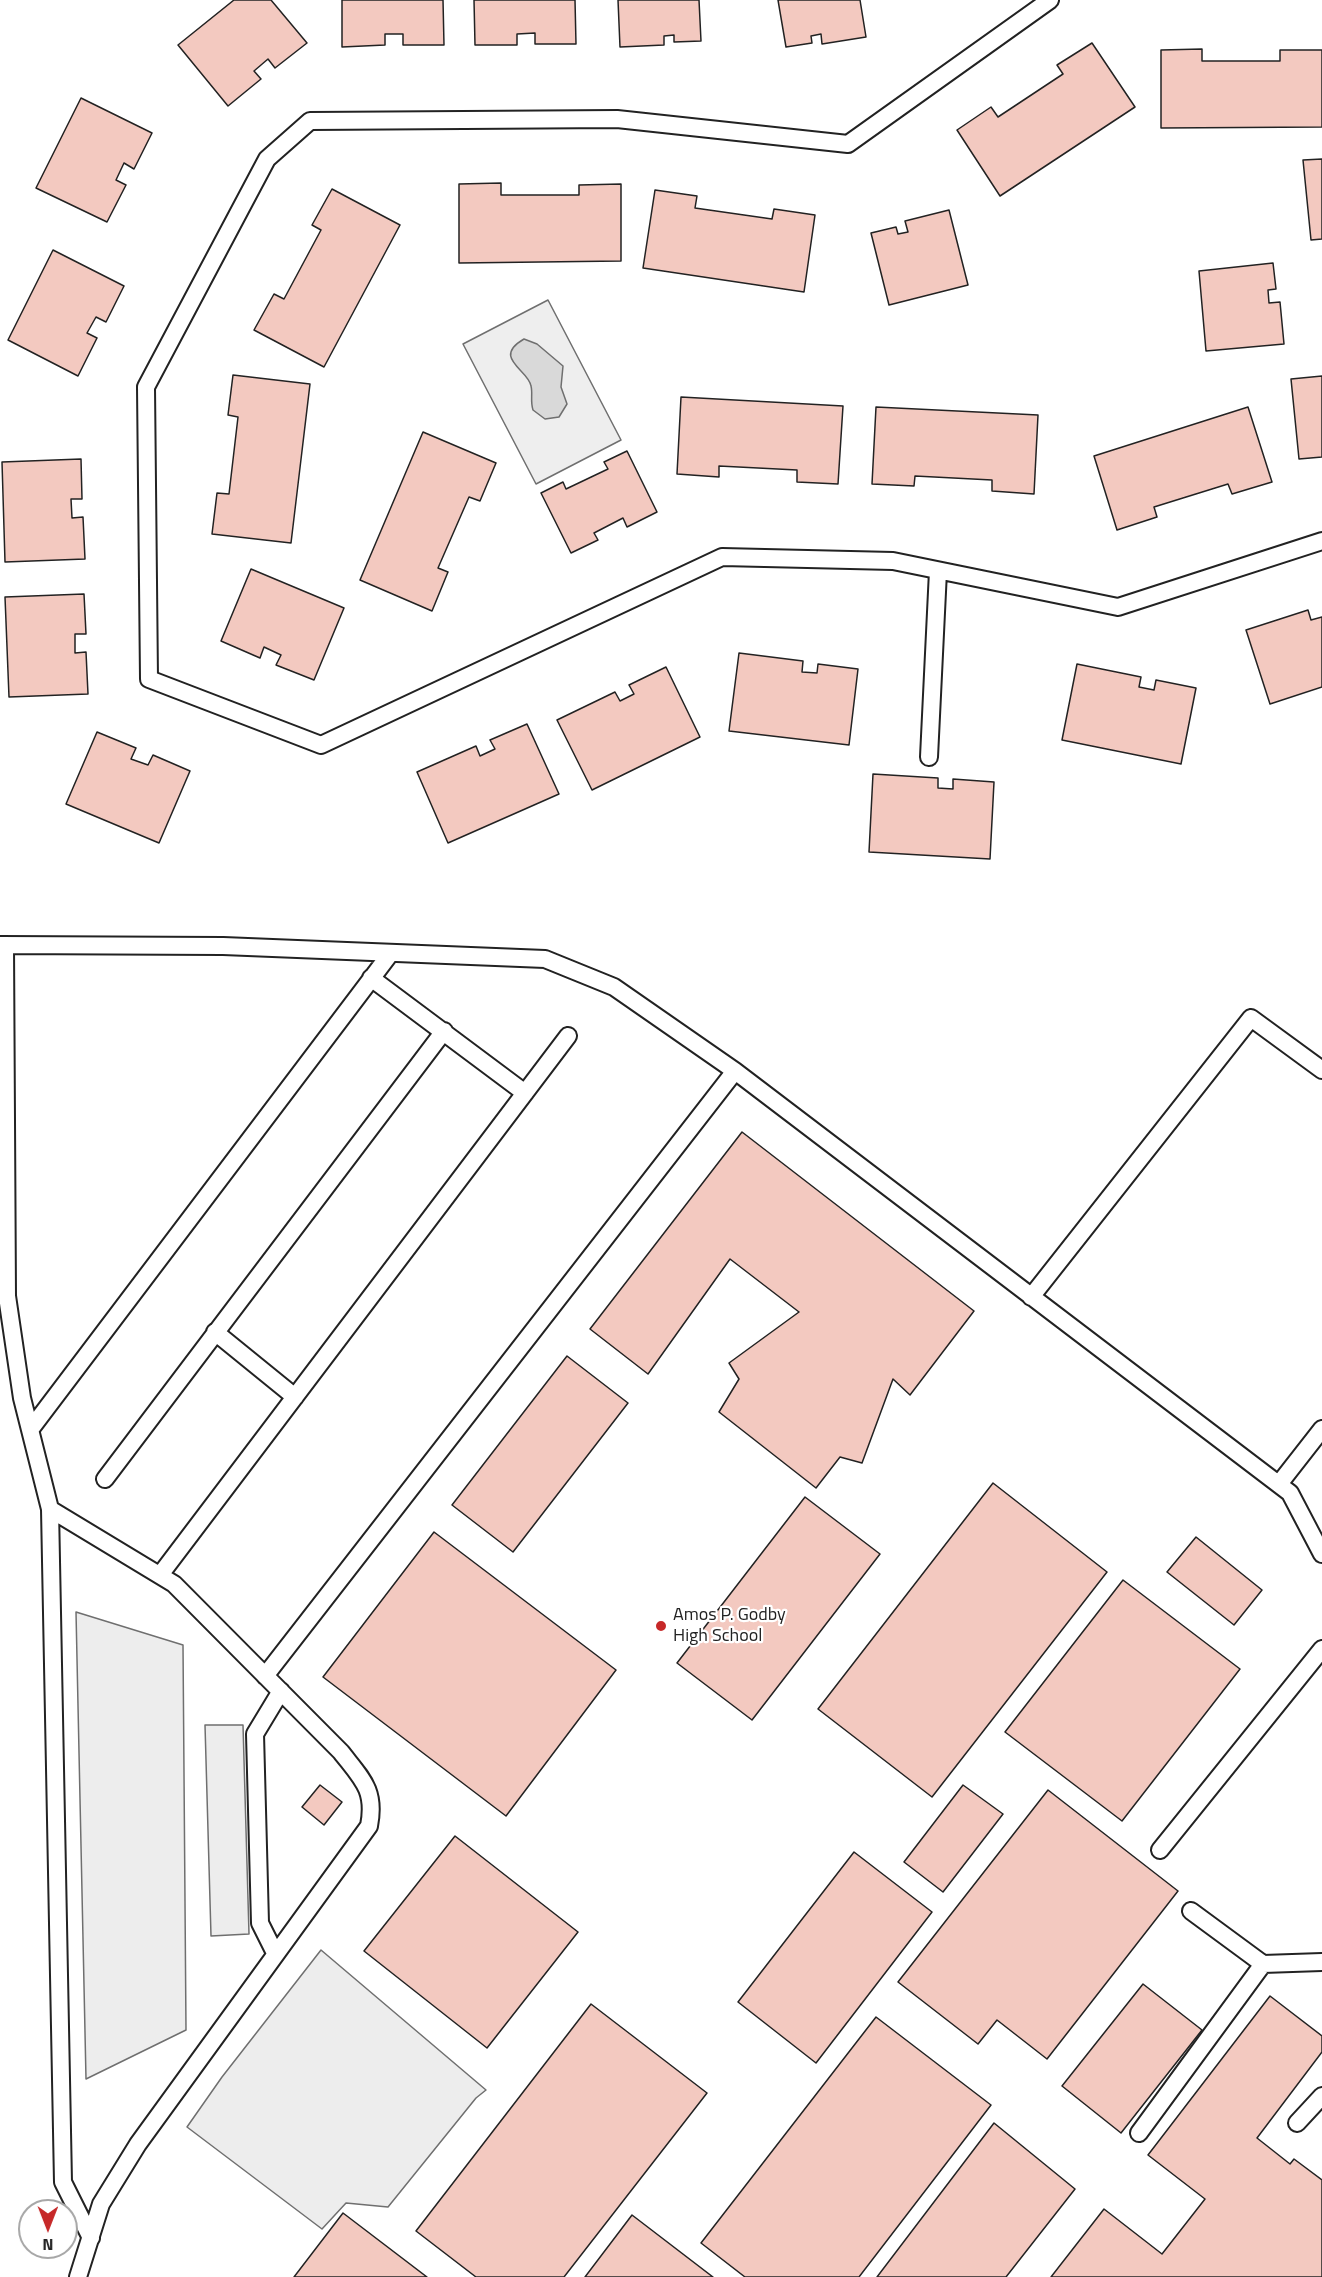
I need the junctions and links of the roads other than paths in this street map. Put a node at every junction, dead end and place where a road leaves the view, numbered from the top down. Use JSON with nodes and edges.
{"nodes":[{"id":1,"x":1050,"y":0,"type":"edge"},
{"id":2,"x":1322,"y":541,"type":"edge"},
{"id":3,"x":938,"y":571,"type":"junction"},
{"id":4,"x":929,"y":757,"type":"dead end"},
{"id":5,"x":2,"y":945,"type":"edge"},
{"id":6,"x":390,"y":954,"type":"junction"},
{"id":7,"x":371,"y":978,"type":"junction"},
{"id":8,"x":444,"y":1031,"type":"junction"},
{"id":9,"x":568,"y":1036,"type":"dead end"},
{"id":10,"x":1322,"y":1070,"type":"edge"},
{"id":11,"x":735,"y":1071,"type":"junction"},
{"id":12,"x":525,"y":1093,"type":"junction"},
{"id":13,"x":1031,"y":1297,"type":"junction"},
{"id":14,"x":215,"y":1332,"type":"junction"},
{"id":15,"x":296,"y":1397,"type":"junction"},
{"id":16,"x":1322,"y":1429,"type":"edge"},
{"id":17,"x":30,"y":1430,"type":"junction"},
{"id":18,"x":105,"y":1479,"type":"dead end"},
{"id":19,"x":1279,"y":1484,"type":"junction"},
{"id":20,"x":50,"y":1509,"type":"junction"},
{"id":21,"x":1322,"y":1554,"type":"edge"},
{"id":22,"x":160,"y":1575,"type":"junction"},
{"id":23,"x":1322,"y":1649,"type":"edge"},
{"id":24,"x":265,"y":1676,"type":"junction"},
{"id":25,"x":281,"y":1691,"type":"junction"},
{"id":26,"x":1160,"y":1850,"type":"dead end"},
{"id":27,"x":1191,"y":1911,"type":"dead end"},
{"id":28,"x":275,"y":1953,"type":"junction"},
{"id":29,"x":1322,"y":1962,"type":"edge"},
{"id":30,"x":1263,"y":1964,"type":"junction"},
{"id":31,"x":1322,"y":2096,"type":"edge"},
{"id":32,"x":1297,"y":2123,"type":"dead end"},
{"id":33,"x":1139,"y":2133,"type":"dead end"},
{"id":34,"x":91,"y":2238,"type":"junction"},
{"id":35,"x":78,"y":2277,"type":"edge"}],
"edges":[{"from":1,"to":3,"type":"lane"},
{"from":2,"to":3,"type":"lane"},
{"from":3,"to":4,"type":"lane"},
{"from":5,"to":6,"type":"lane"},
{"from":5,"to":17,"type":"lane"},
{"from":6,"to":7,"type":"lane"},
{"from":6,"to":11,"type":"lane"},
{"from":7,"to":8,"type":"lane"},
{"from":7,"to":17,"type":"lane"},
{"from":8,"to":12,"type":"lane"},
{"from":8,"to":14,"type":"lane"},
{"from":9,"to":12,"type":"lane"},
{"from":10,"to":13,"type":"lane"},
{"from":11,"to":13,"type":"lane"},
{"from":11,"to":24,"type":"lane"},
{"from":12,"to":15,"type":"lane"},
{"from":13,"to":19,"type":"lane"},
{"from":14,"to":15,"type":"lane"},
{"from":14,"to":18,"type":"lane"},
{"from":15,"to":22,"type":"lane"},
{"from":16,"to":19,"type":"lane"},
{"from":17,"to":20,"type":"lane"},
{"from":19,"to":21,"type":"lane"},
{"from":20,"to":22,"type":"lane"},
{"from":20,"to":34,"type":"lane"},
{"from":22,"to":24,"type":"lane"},
{"from":23,"to":26,"type":"lane"},
{"from":24,"to":25,"type":"lane"},
{"from":25,"to":28,"type":"lane"},
{"from":25,"to":28,"type":"lane"},
{"from":27,"to":30,"type":"lane"},
{"from":28,"to":34,"type":"lane"},
{"from":29,"to":30,"type":"lane"},
{"from":30,"to":33,"type":"lane"},
{"from":31,"to":32,"type":"lane"},
{"from":34,"to":35,"type":"lane"}]}
